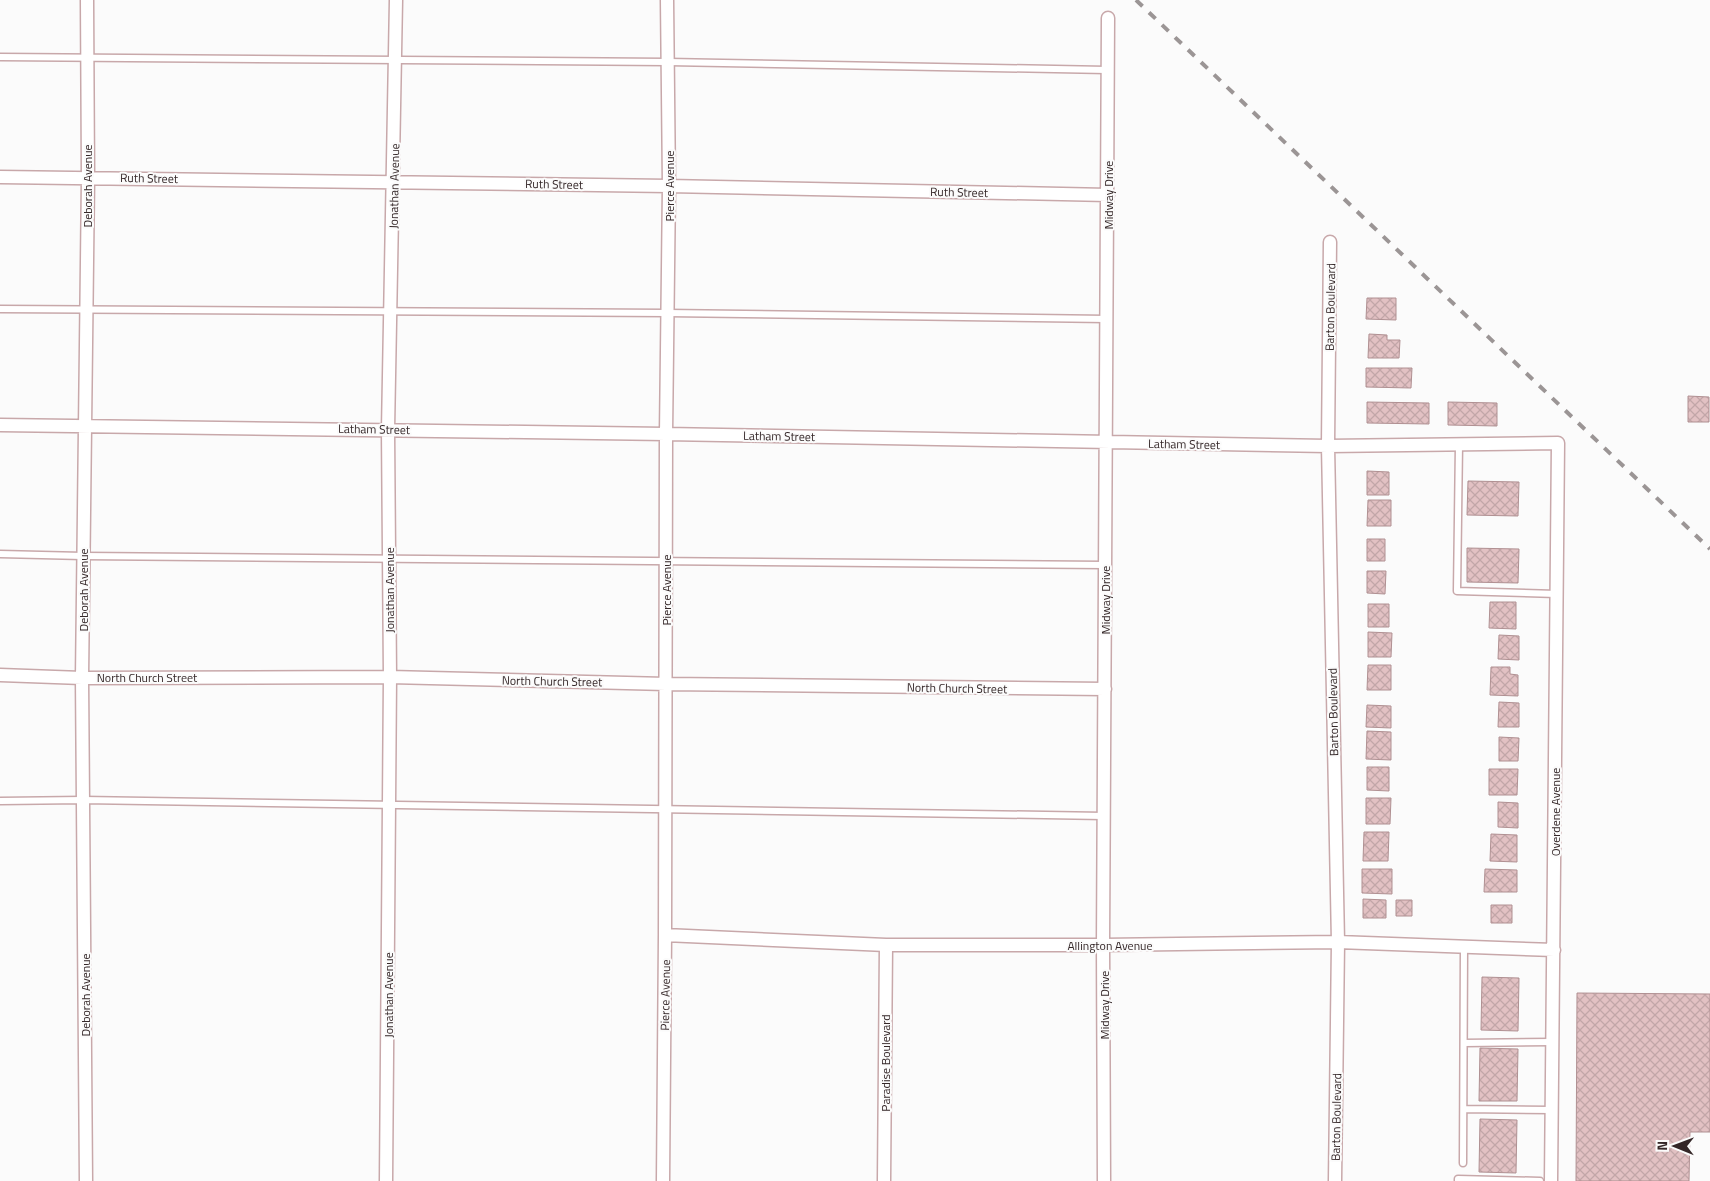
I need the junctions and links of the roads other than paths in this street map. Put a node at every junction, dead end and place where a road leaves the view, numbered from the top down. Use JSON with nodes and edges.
{"nodes":[{"id":1,"x":87,"y":0,"type":"edge"},
{"id":2,"x":396,"y":0,"type":"edge"},
{"id":3,"x":667,"y":0,"type":"edge"},
{"id":4,"x":1108,"y":18,"type":"dead end"},
{"id":5,"x":0,"y":57,"type":"edge"},
{"id":6,"x":88,"y":58,"type":"junction"},
{"id":7,"x":395,"y":60,"type":"junction"},
{"id":8,"x":668,"y":62,"type":"junction"},
{"id":9,"x":1107,"y":70,"type":"junction"},
{"id":10,"x":0,"y":177,"type":"edge"},
{"id":11,"x":88,"y":178,"type":"junction"},
{"id":12,"x":394,"y":182,"type":"junction"},
{"id":13,"x":669,"y":186,"type":"junction"},
{"id":14,"x":1108,"y":195,"type":"junction"},
{"id":15,"x":1330,"y":242,"type":"dead end"},
{"id":16,"x":0,"y":309,"type":"edge"},
{"id":17,"x":86,"y":310,"type":"junction"},
{"id":18,"x":391,"y":311,"type":"junction"},
{"id":19,"x":668,"y":313,"type":"junction"},
{"id":20,"x":1108,"y":319,"type":"junction"},
{"id":21,"x":0,"y":425,"type":"edge"},
{"id":22,"x":84,"y":426,"type":"junction"},
{"id":23,"x":388,"y":430,"type":"junction"},
{"id":24,"x":666,"y":434,"type":"junction"},
{"id":25,"x":1106,"y":443,"type":"junction"},
{"id":26,"x":1558,"y":443,"type":"joint"},
{"id":27,"x":1459,"y":444,"type":"junction"},
{"id":28,"x":1328,"y":446,"type":"junction"},
{"id":29,"x":0,"y":554,"type":"edge"},
{"id":30,"x":83,"y":556,"type":"junction"},
{"id":31,"x":389,"y":558,"type":"junction"},
{"id":32,"x":666,"y":561,"type":"junction"},
{"id":33,"x":1105,"y":565,"type":"junction"},
{"id":34,"x":1557,"y":594,"type":"junction"},
{"id":35,"x":0,"y":675,"type":"edge"},
{"id":36,"x":390,"y":676,"type":"junction"},
{"id":37,"x":82,"y":678,"type":"junction"},
{"id":38,"x":666,"y":684,"type":"junction"},
{"id":39,"x":1105,"y":689,"type":"junction"},
{"id":40,"x":83,"y":800,"type":"junction"},
{"id":41,"x":0,"y":801,"type":"edge"},
{"id":42,"x":389,"y":806,"type":"junction"},
{"id":43,"x":666,"y":810,"type":"junction"},
{"id":44,"x":1104,"y":816,"type":"junction"},
{"id":45,"x":666,"y":935,"type":"junction"},
{"id":46,"x":1338,"y":942,"type":"junction"},
{"id":47,"x":886,"y":945,"type":"junction"},
{"id":48,"x":1104,"y":945,"type":"junction"},
{"id":49,"x":1464,"y":947,"type":"junction"},
{"id":50,"x":1554,"y":950,"type":"junction"},
{"id":51,"x":1553,"y":1042,"type":"junction"},
{"id":52,"x":1464,"y":1043,"type":"junction"},
{"id":53,"x":1464,"y":1109,"type":"junction"},
{"id":54,"x":1552,"y":1110,"type":"junction"},
{"id":55,"x":1463,"y":1163,"type":"dead end"},
{"id":56,"x":86,"y":1181,"type":"edge"},
{"id":57,"x":386,"y":1181,"type":"edge"},
{"id":58,"x":663,"y":1181,"type":"edge"},
{"id":59,"x":884,"y":1181,"type":"edge"},
{"id":60,"x":1104,"y":1181,"type":"edge"},
{"id":61,"x":1335,"y":1181,"type":"edge"},
{"id":62,"x":1458,"y":1181,"type":"edge"},
{"id":63,"x":1540,"y":1181,"type":"edge"},
{"id":64,"x":1551,"y":1181,"type":"edge"}],
"edges":[{"from":1,"to":6,"type":"street","name":"Deborah Avenue"},
{"from":2,"to":7,"type":"street","name":"Jonathan Avenue"},
{"from":3,"to":8,"type":"street","name":"Pierce Avenue"},
{"from":4,"to":9,"type":"street","name":"Midway Drive"},
{"from":5,"to":6,"type":"lane"},
{"from":6,"to":7,"type":"lane"},
{"from":6,"to":11,"type":"street","name":"Deborah Avenue"},
{"from":7,"to":8,"type":"lane"},
{"from":7,"to":12,"type":"street","name":"Jonathan Avenue"},
{"from":8,"to":9,"type":"lane"},
{"from":8,"to":13,"type":"street","name":"Pierce Avenue"},
{"from":9,"to":14,"type":"street","name":"Midway Drive"},
{"from":10,"to":11,"type":"street","name":"Ruth Street"},
{"from":11,"to":12,"type":"street","name":"Ruth Street"},
{"from":11,"to":17,"type":"street","name":"Deborah Avenue"},
{"from":12,"to":13,"type":"street","name":"Ruth Street"},
{"from":12,"to":18,"type":"street","name":"Jonathan Avenue"},
{"from":13,"to":14,"type":"street","name":"Ruth Street"},
{"from":13,"to":19,"type":"street","name":"Pierce Avenue"},
{"from":14,"to":20,"type":"street","name":"Midway Drive"},
{"from":15,"to":28,"type":"street","name":"Barton Boulevard"},
{"from":16,"to":17,"type":"lane"},
{"from":17,"to":18,"type":"lane"},
{"from":17,"to":22,"type":"street","name":"Deborah Avenue"},
{"from":18,"to":19,"type":"lane"},
{"from":18,"to":23,"type":"street","name":"Jonathan Avenue"},
{"from":19,"to":20,"type":"lane"},
{"from":19,"to":24,"type":"street","name":"Pierce Avenue"},
{"from":20,"to":25,"type":"street","name":"Midway Drive"},
{"from":21,"to":22,"type":"street","name":"Latham Street"},
{"from":22,"to":23,"type":"street","name":"Latham Street"},
{"from":22,"to":30,"type":"street","name":"Deborah Avenue"},
{"from":23,"to":24,"type":"street","name":"Latham Street"},
{"from":23,"to":31,"type":"street","name":"Jonathan Avenue"},
{"from":24,"to":25,"type":"street","name":"Latham Street"},
{"from":24,"to":32,"type":"street","name":"Pierce Avenue"},
{"from":25,"to":28,"type":"street","name":"Latham Street"},
{"from":25,"to":33,"type":"street","name":"Midway Drive"},
{"from":26,"to":27,"type":"street","name":"Latham Street"},
{"from":26,"to":34,"type":"street","name":"Overdene Avenue"},
{"from":27,"to":28,"type":"street","name":"Latham Street"},
{"from":27,"to":34,"type":"lane"},
{"from":28,"to":46,"type":"street","name":"Barton Boulevard"},
{"from":29,"to":30,"type":"lane"},
{"from":30,"to":31,"type":"lane"},
{"from":30,"to":37,"type":"street","name":"Deborah Avenue"},
{"from":31,"to":32,"type":"lane"},
{"from":31,"to":36,"type":"street","name":"Jonathan Avenue"},
{"from":32,"to":33,"type":"lane"},
{"from":32,"to":38,"type":"street","name":"Pierce Avenue"},
{"from":33,"to":39,"type":"street","name":"Midway Drive"},
{"from":34,"to":50,"type":"street","name":"Overdene Avenue"},
{"from":35,"to":37,"type":"street","name":"North Church Street"},
{"from":36,"to":37,"type":"street","name":"North Church Street"},
{"from":36,"to":38,"type":"street","name":"North Church Street"},
{"from":36,"to":42,"type":"street","name":"Jonathan Avenue"},
{"from":37,"to":40,"type":"street","name":"Deborah Avenue"},
{"from":38,"to":39,"type":"street","name":"North Church Street"},
{"from":38,"to":43,"type":"street","name":"Pierce Avenue"},
{"from":39,"to":44,"type":"street","name":"Midway Drive"},
{"from":40,"to":41,"type":"lane"},
{"from":40,"to":42,"type":"lane"},
{"from":40,"to":56,"type":"street","name":"Deborah Avenue"},
{"from":42,"to":43,"type":"lane"},
{"from":42,"to":57,"type":"street","name":"Jonathan Avenue"},
{"from":43,"to":44,"type":"lane"},
{"from":43,"to":45,"type":"street","name":"Pierce Avenue"},
{"from":44,"to":48,"type":"street","name":"Midway Drive"},
{"from":45,"to":47,"type":"street","name":"Allington Avenue"},
{"from":45,"to":58,"type":"street","name":"Pierce Avenue"},
{"from":46,"to":48,"type":"street","name":"Allington Avenue"},
{"from":46,"to":49,"type":"street","name":"Allington Avenue"},
{"from":46,"to":61,"type":"street","name":"Barton Boulevard"},
{"from":47,"to":48,"type":"street","name":"Allington Avenue"},
{"from":47,"to":59,"type":"street","name":"Paradise Boulevard"},
{"from":48,"to":60,"type":"street","name":"Midway Drive"},
{"from":49,"to":50,"type":"street","name":"Allington Avenue"},
{"from":49,"to":52,"type":"lane"},
{"from":50,"to":51,"type":"street","name":"Overdene Avenue"},
{"from":51,"to":52,"type":"lane"},
{"from":51,"to":54,"type":"street","name":"Overdene Avenue"},
{"from":52,"to":53,"type":"lane"},
{"from":53,"to":54,"type":"lane"},
{"from":53,"to":55,"type":"lane"},
{"from":54,"to":64,"type":"street","name":"Overdene Avenue"},
{"from":62,"to":63,"type":"lane"}]}
